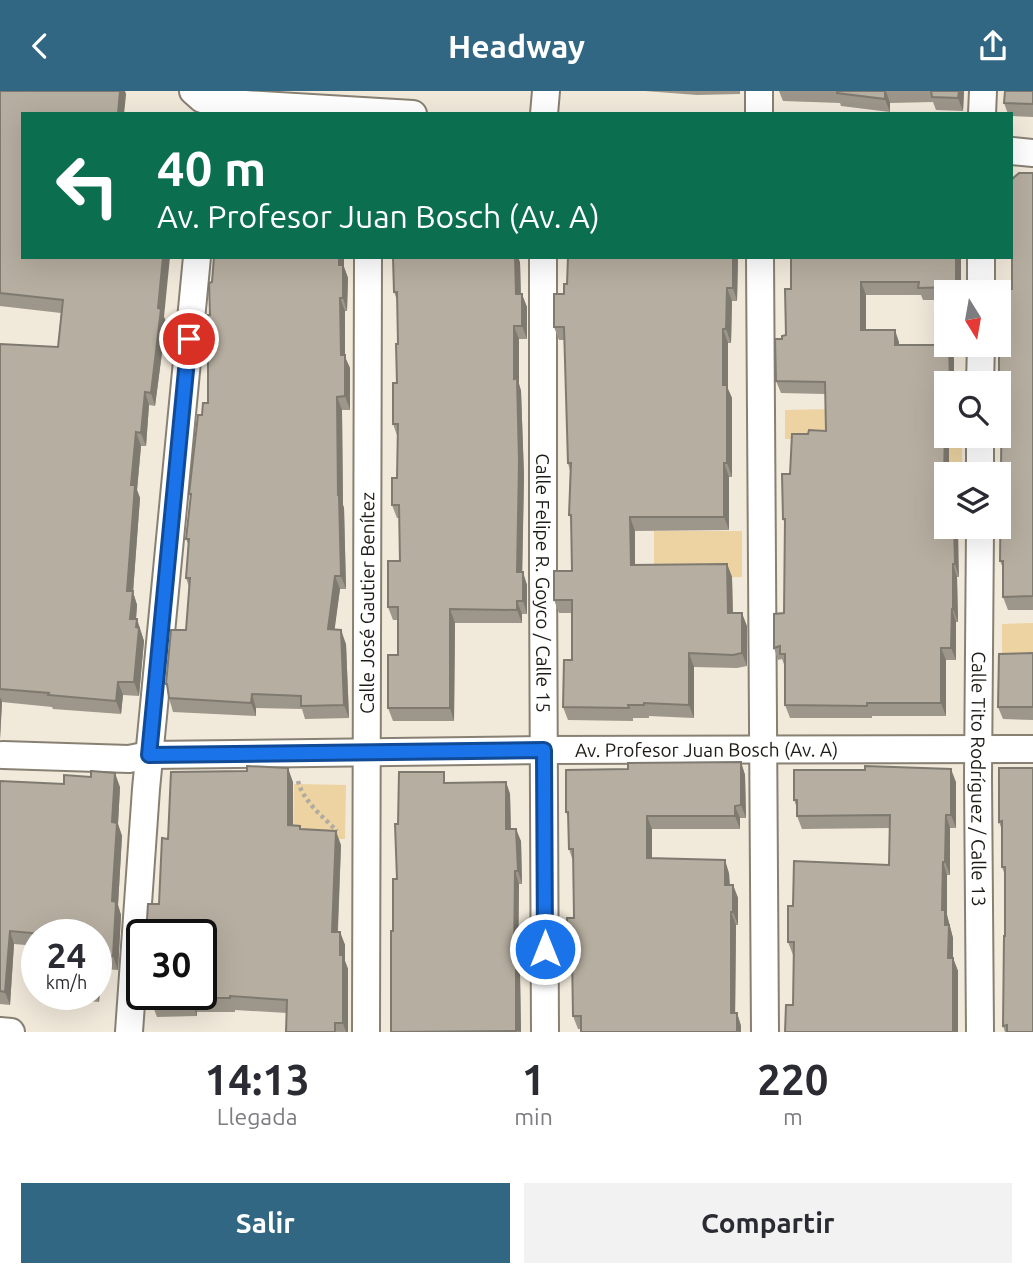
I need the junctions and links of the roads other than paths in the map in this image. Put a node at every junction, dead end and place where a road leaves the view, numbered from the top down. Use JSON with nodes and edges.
{"nodes":[{"id":1,"x":545,"y":91,"type":"edge"},
{"id":2,"x":760,"y":91,"type":"edge"},
{"id":3,"x":983,"y":91,"type":"edge"},
{"id":4,"x":207,"y":99,"type":"edge"},
{"id":5,"x":369,"y":105,"type":"edge"},
{"id":6,"x":403,"y":112,"type":"edge"},
{"id":7,"x":544,"y":112,"type":"edge"},
{"id":8,"x":760,"y":112,"type":"edge"},
{"id":9,"x":982,"y":112,"type":"edge"},
{"id":10,"x":1013,"y":151,"type":"edge"},
{"id":11,"x":1033,"y":153,"type":"edge"},
{"id":12,"x":197,"y":259,"type":"edge"},
{"id":13,"x":368,"y":259,"type":"edge"},
{"id":14,"x":543,"y":259,"type":"edge"},
{"id":15,"x":760,"y":259,"type":"edge"},
{"id":16,"x":981,"y":259,"type":"edge"},
{"id":17,"x":981,"y":280,"type":"edge"},
{"id":18,"x":980,"y":539,"type":"edge"},
{"id":19,"x":979,"y":748,"type":"junction"},
{"id":20,"x":764,"y":749,"type":"junction"},
{"id":21,"x":1033,"y":749,"type":"edge"},
{"id":22,"x":544,"y":750,"type":"junction"},
{"id":23,"x":367,"y":752,"type":"junction"},
{"id":24,"x":3,"y":755,"type":"dead end"},
{"id":25,"x":149,"y":755,"type":"junction"},
{"id":26,"x":0,"y":1031,"type":"edge"},
{"id":27,"x":11,"y":1032,"type":"edge"},
{"id":28,"x":129,"y":1032,"type":"edge"},
{"id":29,"x":366,"y":1032,"type":"edge"},
{"id":30,"x":545,"y":1032,"type":"edge"},
{"id":31,"x":765,"y":1032,"type":"edge"},
{"id":32,"x":980,"y":1032,"type":"edge"}],
"edges":[{"from":1,"to":7,"type":"street"},
{"from":2,"to":8,"type":"street"},
{"from":3,"to":9,"type":"street"},
{"from":4,"to":5,"type":"street"},
{"from":5,"to":6,"type":"street"},
{"from":10,"to":11,"type":"street"},
{"from":12,"to":25,"type":"street"},
{"from":13,"to":23,"type":"street","name":"Calle José Gautier Benítez"},
{"from":14,"to":22,"type":"street","name":"Calle Felipe R. Goyco / Calle 15"},
{"from":15,"to":20,"type":"street"},
{"from":16,"to":17,"type":"street"},
{"from":18,"to":19,"type":"street","name":"Calle Tito Rodríguez / Calle 13"},
{"from":19,"to":20,"type":"street","name":"Av. Profesor Juan Bosch (Av. A)"},
{"from":19,"to":21,"type":"street","name":"Av. Profesor Juan Bosch (Av. A)"},
{"from":19,"to":32,"type":"street","name":"Calle Tito Rodríguez / Calle 13"},
{"from":20,"to":22,"type":"street","name":"Av. Profesor Juan Bosch (Av. A)"},
{"from":20,"to":31,"type":"street"},
{"from":22,"to":23,"type":"street","name":"Av. Profesor Juan Bosch (Av. A)"},
{"from":22,"to":30,"type":"street","name":"Calle Felipe R. Goyco / Calle 15"},
{"from":23,"to":25,"type":"street","name":"Av. Profesor Juan Bosch (Av. A)"},
{"from":23,"to":29,"type":"street","name":"Calle José Gautier Benítez"},
{"from":24,"to":25,"type":"street","name":"Av. Profesor Juan Bosch (Av. A)"},
{"from":25,"to":28,"type":"street"},
{"from":26,"to":27,"type":"street"}]}
